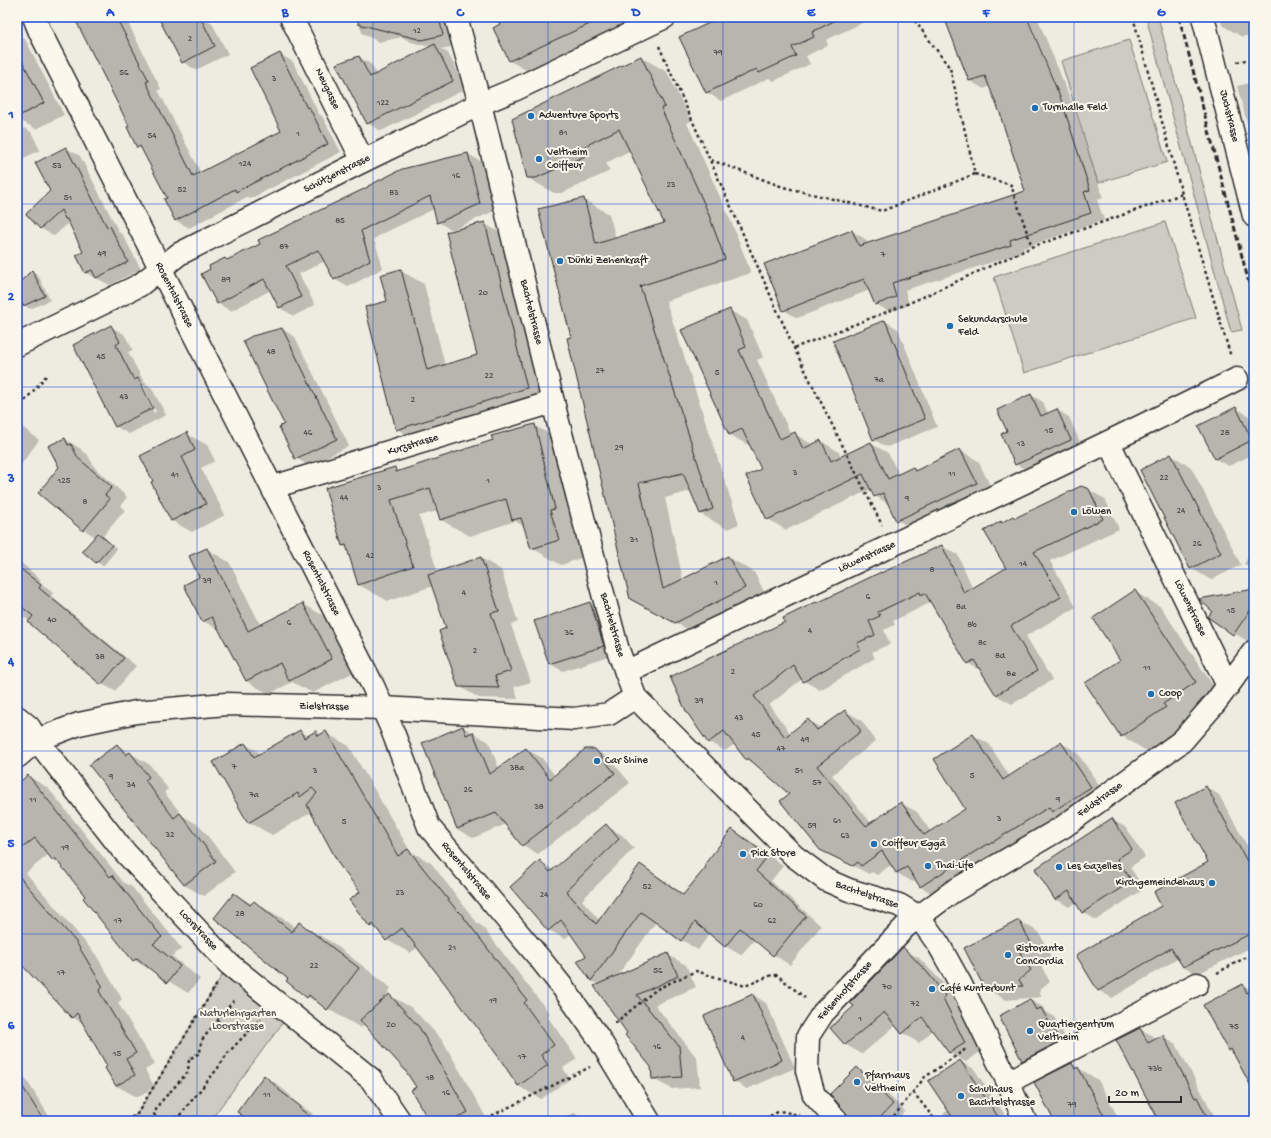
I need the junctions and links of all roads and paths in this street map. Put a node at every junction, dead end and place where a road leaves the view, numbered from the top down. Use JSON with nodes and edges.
{"nodes":[{"id":1,"x":34,"y":17,"type":"edge"},
{"id":2,"x":291,"y":17,"type":"edge"},
{"id":3,"x":456,"y":17,"type":"edge"},
{"id":4,"x":912,"y":17,"type":"edge"},
{"id":5,"x":1132,"y":17,"type":"edge"},
{"id":6,"x":1203,"y":17,"type":"edge"},
{"id":7,"x":654,"y":19,"type":"edge"},
{"id":8,"x":480,"y":104,"type":"junction"},
{"id":9,"x":711,"y":159,"type":"junction"},
{"id":10,"x":363,"y":161,"type":"junction"},
{"id":11,"x":975,"y":174,"type":"junction"},
{"id":12,"x":1182,"y":194,"type":"junction"},
{"id":13,"x":1254,"y":216,"type":"edge"},
{"id":14,"x":1032,"y":247,"type":"junction"},
{"id":15,"x":161,"y":268,"type":"junction"},
{"id":16,"x":17,"y":345,"type":"edge"},
{"id":17,"x":794,"y":348,"type":"junction"},
{"id":18,"x":46,"y":376,"type":"dead end"},
{"id":19,"x":1237,"y":379,"type":"joint"},
{"id":20,"x":553,"y":402,"type":"junction"},
{"id":21,"x":17,"y":410,"type":"edge"},
{"id":22,"x":1109,"y":443,"type":"junction"},
{"id":23,"x":273,"y":487,"type":"junction"},
{"id":24,"x":892,"y":546,"type":"junction"},
{"id":25,"x":1254,"y":651,"type":"edge"},
{"id":26,"x":626,"y":672,"type":"junction"},
{"id":27,"x":1228,"y":686,"type":"junction"},
{"id":28,"x":635,"y":697,"type":"junction"},
{"id":29,"x":383,"y":708,"type":"junction"},
{"id":30,"x":17,"y":717,"type":"edge"},
{"id":31,"x":37,"y":740,"type":"junction"},
{"id":32,"x":17,"y":757,"type":"edge"},
{"id":33,"x":919,"y":917,"type":"junction"},
{"id":34,"x":1254,"y":953,"type":"edge"},
{"id":35,"x":229,"y":964,"type":"junction"},
{"id":36,"x":1197,"y":984,"type":"joint"},
{"id":37,"x":241,"y":1002,"type":"dead end"},
{"id":38,"x":257,"y":1013,"type":"dead end"},
{"id":39,"x":823,"y":1013,"type":"junction"},
{"id":40,"x":598,"y":1037,"type":"junction"},
{"id":41,"x":968,"y":1047,"type":"dead end"},
{"id":42,"x":610,"y":1056,"type":"junction"},
{"id":43,"x":1008,"y":1082,"type":"junction"},
{"id":44,"x":913,"y":1092,"type":"junction"},
{"id":45,"x":800,"y":1115,"type":"dead end"},
{"id":46,"x":126,"y":1121,"type":"edge"},
{"id":47,"x":159,"y":1121,"type":"edge"},
{"id":48,"x":169,"y":1121,"type":"edge"},
{"id":49,"x":400,"y":1121,"type":"edge"},
{"id":50,"x":481,"y":1121,"type":"edge"},
{"id":51,"x":649,"y":1121,"type":"edge"},
{"id":52,"x":759,"y":1121,"type":"edge"},
{"id":53,"x":837,"y":1121,"type":"edge"},
{"id":54,"x":890,"y":1121,"type":"edge"},
{"id":55,"x":936,"y":1121,"type":"edge"},
{"id":56,"x":1025,"y":1121,"type":"edge"}],
"edges":[{"from":1,"to":15,"type":"street","name":"Rosentalstrasse"},
{"from":2,"to":10,"type":"street","name":"Neugasse"},
{"from":3,"to":8,"type":"street","name":"Bachtelstrasse"},
{"from":4,"to":11,"type":"path"},
{"from":5,"to":12,"type":"path"},
{"from":6,"to":13,"type":"street","name":"Juchstrasse"},
{"from":7,"to":8,"type":"street","name":"Schützenstrasse"},
{"from":7,"to":9,"type":"path"},
{"from":8,"to":10,"type":"street","name":"Schützenstrasse"},
{"from":8,"to":20,"type":"street","name":"Bachtelstrasse"},
{"from":9,"to":11,"type":"path"},
{"from":9,"to":17,"type":"path"},
{"from":10,"to":15,"type":"street","name":"Schützenstrasse"},
{"from":11,"to":14,"type":"path"},
{"from":12,"to":14,"type":"path"},
{"from":12,"to":19,"type":"path"},
{"from":14,"to":17,"type":"path"},
{"from":15,"to":16,"type":"street","name":"Schützenstrasse"},
{"from":15,"to":23,"type":"street","name":"Rosentalstrasse"},
{"from":17,"to":24,"type":"path"},
{"from":18,"to":21,"type":"path"},
{"from":19,"to":22,"type":"street","name":"Löwenstrasse"},
{"from":20,"to":23,"type":"street","name":"Kurzstrasse"},
{"from":20,"to":26,"type":"street","name":"Bachtelstrasse"},
{"from":22,"to":24,"type":"street","name":"Löwenstrasse"},
{"from":22,"to":27,"type":"street","name":"Löwenstrasse"},
{"from":23,"to":29,"type":"street","name":"Rosentalstrasse"},
{"from":24,"to":26,"type":"street","name":"Löwenstrasse"},
{"from":25,"to":27,"type":"street","name":"Feldstrasse"},
{"from":26,"to":28,"type":"street","name":"Bachtelstrasse"},
{"from":27,"to":33,"type":"street","name":"Feldstrasse"},
{"from":28,"to":29,"type":"street","name":"Zielstrasse"},
{"from":28,"to":33,"type":"street","name":"Bachtelstrasse"},
{"from":29,"to":31,"type":"street","name":"Zielstrasse"},
{"from":29,"to":40,"type":"street","name":"Rosentalstrasse"},
{"from":30,"to":31,"type":"street","name":"Loorstrasse"},
{"from":31,"to":32,"type":"street","name":"Zielstrasse"},
{"from":31,"to":35,"type":"street","name":"Loorstrasse"},
{"from":33,"to":39,"type":"street","name":"Felsenhofstrasse"},
{"from":33,"to":43,"type":"street","name":"Bachtelstrasse"},
{"from":34,"to":36,"type":"path"},
{"from":35,"to":46,"type":"path"},
{"from":35,"to":49,"type":"street","name":"Loorstrasse"},
{"from":36,"to":43,"type":"street"},
{"from":37,"to":47,"type":"path"},
{"from":38,"to":48,"type":"path"},
{"from":39,"to":40,"type":"path"},
{"from":39,"to":53,"type":"street","name":"Felsenhofstrasse"},
{"from":40,"to":42,"type":"street","name":"Rosentalstrasse"},
{"from":41,"to":44,"type":"path"},
{"from":42,"to":50,"type":"path"},
{"from":42,"to":51,"type":"street","name":"Rosentalstrasse"},
{"from":43,"to":56,"type":"street","name":"Bachtelstrasse"},
{"from":44,"to":54,"type":"path"},
{"from":44,"to":55,"type":"path"},
{"from":45,"to":52,"type":"path"}]}
